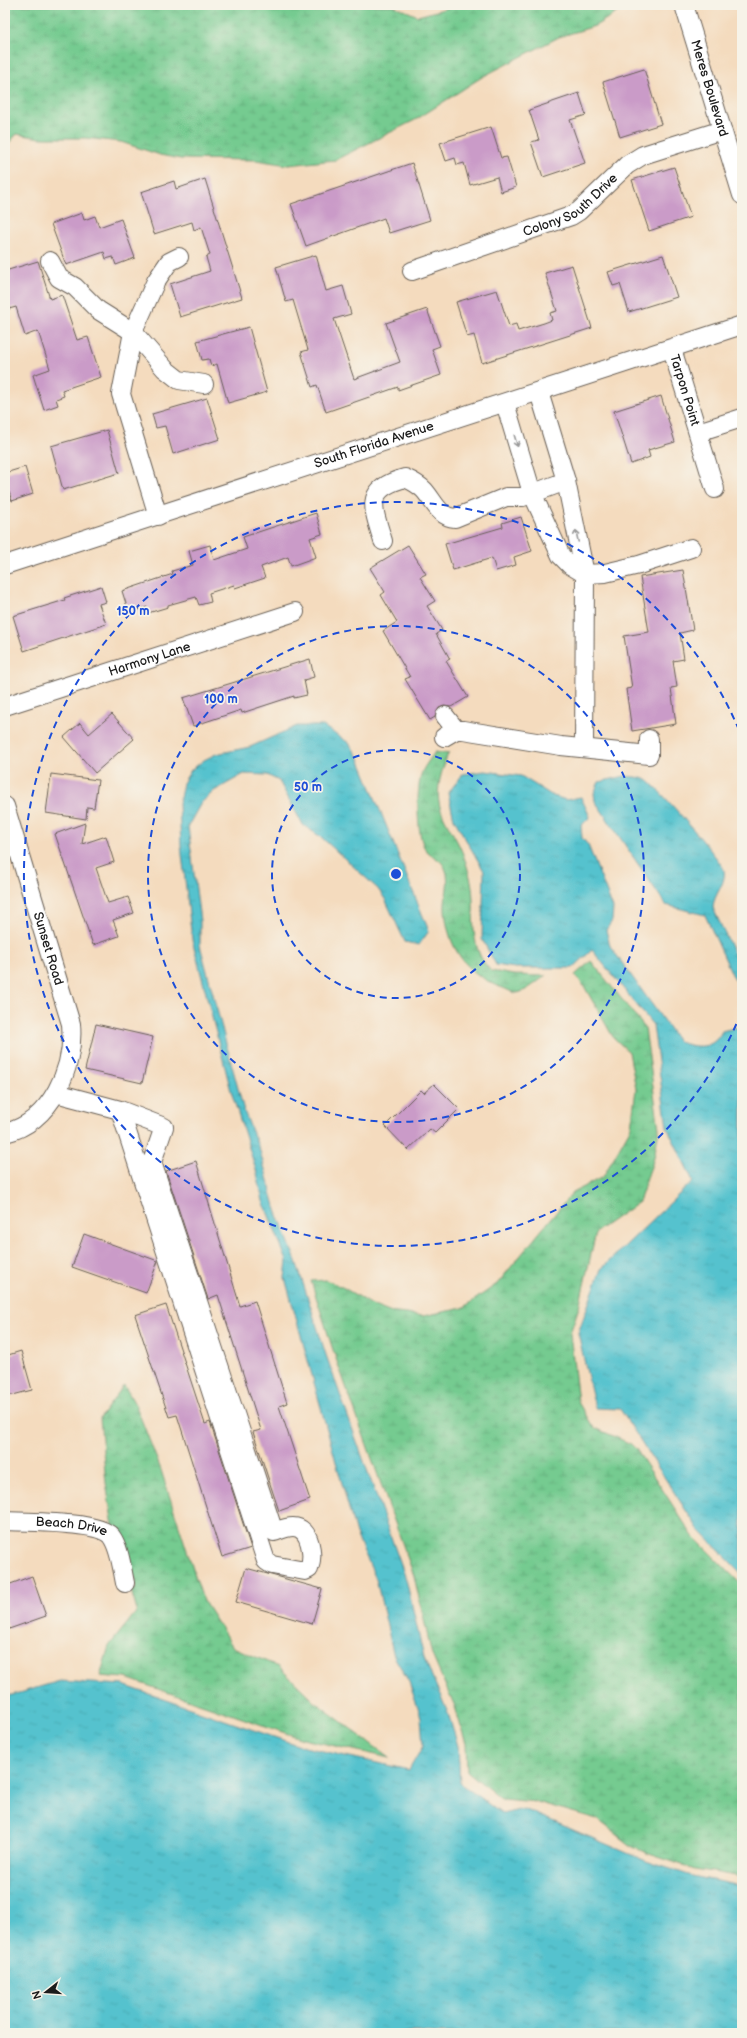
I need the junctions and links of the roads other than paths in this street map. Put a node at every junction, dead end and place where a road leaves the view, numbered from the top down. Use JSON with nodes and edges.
{"nodes":[{"id":1,"x":684,"y":5,"type":"edge"},
{"id":2,"x":722,"y":130,"type":"junction"},
{"id":3,"x":742,"y":194,"type":"edge"},
{"id":4,"x":179,"y":257,"type":"dead end"},
{"id":5,"x":50,"y":262,"type":"dead end"},
{"id":6,"x":412,"y":272,"type":"dead end"},
{"id":7,"x":742,"y":325,"type":"edge"},
{"id":8,"x":134,"y":332,"type":"junction"},
{"id":9,"x":672,"y":349,"type":"junction"},
{"id":10,"x":204,"y":384,"type":"dead end"},
{"id":11,"x":539,"y":392,"type":"junction"},
{"id":12,"x":505,"y":403,"type":"junction"},
{"id":13,"x":742,"y":418,"type":"edge"},
{"id":14,"x":698,"y":432,"type":"junction"},
{"id":15,"x":566,"y":481,"type":"junction"},
{"id":16,"x":715,"y":489,"type":"dead end"},
{"id":17,"x":532,"y":493,"type":"junction"},
{"id":18,"x":158,"y":516,"type":"junction"},
{"id":19,"x":383,"y":541,"type":"dead end"},
{"id":20,"x":691,"y":548,"type":"dead end"},
{"id":21,"x":5,"y":565,"type":"edge"},
{"id":22,"x":585,"y":574,"type":"junction"},
{"id":23,"x":295,"y":612,"type":"dead end"},
{"id":24,"x":5,"y":706,"type":"edge"},
{"id":25,"x":445,"y":716,"type":"dead end"},
{"id":26,"x":649,"y":739,"type":"dead end"},
{"id":27,"x":584,"y":748,"type":"junction"},
{"id":28,"x":5,"y":806,"type":"edge"},
{"id":29,"x":56,"y":1093,"type":"junction"},
{"id":30,"x":120,"y":1110,"type":"junction"},
{"id":31,"x":5,"y":1133,"type":"edge"},
{"id":32,"x":5,"y":1520,"type":"edge"},
{"id":33,"x":125,"y":1583,"type":"dead end"}],
"edges":[{"from":1,"to":2,"type":"street","name":"Meres Boulevard"},
{"from":2,"to":3,"type":"street","name":"Meres Boulevard"},
{"from":2,"to":6,"type":"street","name":"Colony South Drive"},
{"from":4,"to":8,"type":"street"},
{"from":5,"to":8,"type":"street"},
{"from":7,"to":9,"type":"street","name":"South Florida Avenue"},
{"from":8,"to":10,"type":"street"},
{"from":8,"to":18,"type":"street"},
{"from":9,"to":11,"type":"street","name":"South Florida Avenue"},
{"from":9,"to":14,"type":"street","name":"Tarpon Point"},
{"from":11,"to":12,"type":"street","name":"South Florida Avenue"},
{"from":11,"to":15,"type":"street"},
{"from":12,"to":17,"type":"street","one_way":true},
{"from":12,"to":18,"type":"street","name":"South Florida Avenue"},
{"from":13,"to":14,"type":"street","name":"Tarpon Point"},
{"from":14,"to":16,"type":"street","name":"Tarpon Point"},
{"from":15,"to":17,"type":"street"},
{"from":22,"to":15,"type":"street","one_way":true},
{"from":17,"to":19,"type":"street"},
{"from":17,"to":22,"type":"street"},
{"from":18,"to":21,"type":"street","name":"South Florida Avenue"},
{"from":20,"to":22,"type":"street"},
{"from":22,"to":27,"type":"street"},
{"from":23,"to":24,"type":"street","name":"Harmony Lane"},
{"from":25,"to":27,"type":"street"},
{"from":26,"to":27,"type":"street"},
{"from":28,"to":29,"type":"street","name":"Sunset Road"},
{"from":29,"to":30,"type":"street"},
{"from":29,"to":31,"type":"street","name":"Sunset Road"},
{"from":30,"to":30,"type":"street"},
{"from":32,"to":33,"type":"street","name":"Beach Drive"}]}
